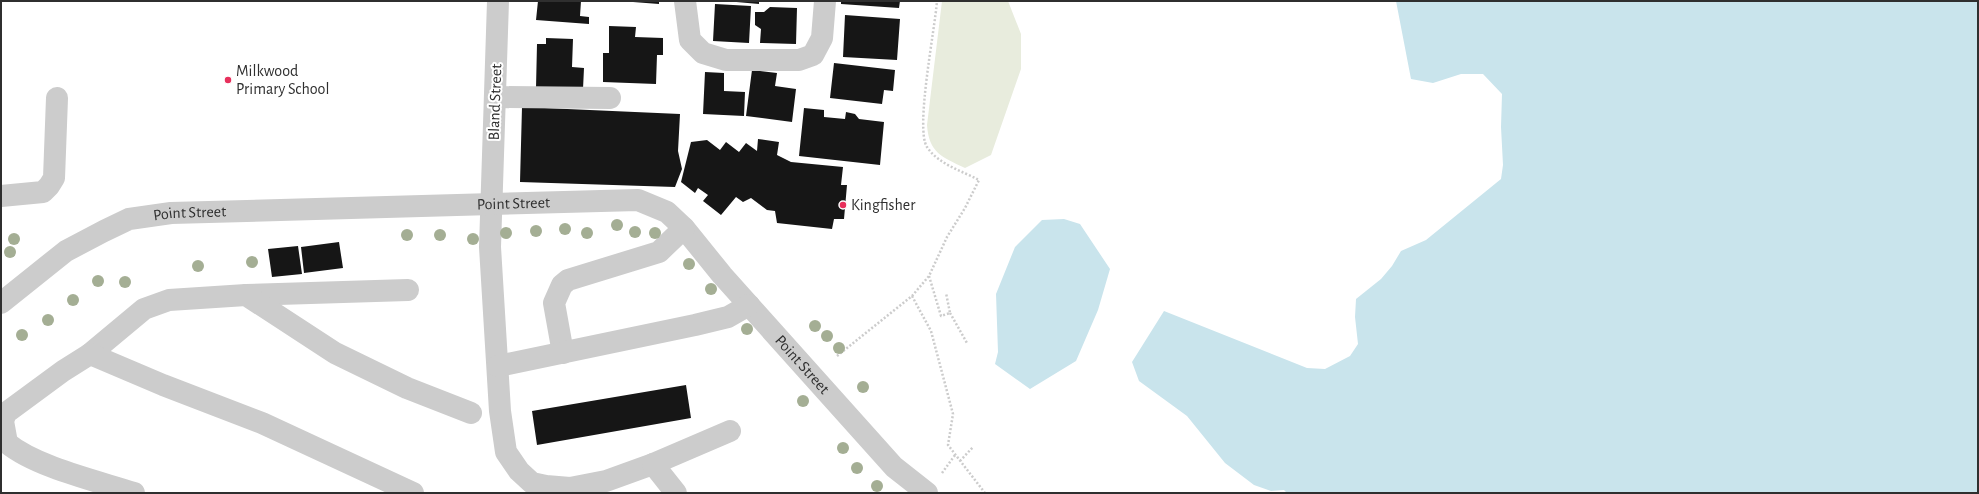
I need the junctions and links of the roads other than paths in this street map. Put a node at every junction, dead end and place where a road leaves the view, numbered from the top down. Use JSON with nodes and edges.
{"nodes":[{"id":1,"x":498,"y":1,"type":"edge"},
{"id":2,"x":685,"y":1,"type":"edge"},
{"id":3,"x":824,"y":1,"type":"edge"},
{"id":4,"x":495,"y":97,"type":"junction"},
{"id":5,"x":57,"y":98,"type":"dead end"},
{"id":6,"x":610,"y":98,"type":"dead end"},
{"id":7,"x":1,"y":196,"type":"edge"},
{"id":8,"x":490,"y":204,"type":"junction"},
{"id":9,"x":684,"y":228,"type":"junction"},
{"id":10,"x":408,"y":290,"type":"dead end"},
{"id":11,"x":246,"y":295,"type":"junction"},
{"id":12,"x":1,"y":303,"type":"edge"},
{"id":13,"x":749,"y":305,"type":"junction"},
{"id":14,"x":563,"y":353,"type":"junction"},
{"id":15,"x":90,"y":354,"type":"junction"},
{"id":16,"x":498,"y":366,"type":"junction"},
{"id":17,"x":471,"y":412,"type":"dead end"},
{"id":18,"x":730,"y":431,"type":"dead end"},
{"id":19,"x":653,"y":464,"type":"junction"},
{"id":20,"x":933,"y":486,"type":"edge"},
{"id":21,"x":134,"y":493,"type":"edge"},
{"id":22,"x":413,"y":493,"type":"edge"},
{"id":23,"x":676,"y":493,"type":"edge"}],
"edges":[{"from":1,"to":4,"type":"street","name":"Bland Street"},
{"from":2,"to":3,"type":"street"},
{"from":4,"to":6,"type":"street"},
{"from":4,"to":8,"type":"street","name":"Bland Street"},
{"from":5,"to":7,"type":"street"},
{"from":8,"to":9,"type":"street","name":"Point Street"},
{"from":8,"to":12,"type":"street","name":"Point Street"},
{"from":8,"to":16,"type":"street","name":"Bland Street"},
{"from":9,"to":13,"type":"street","name":"Point Street"},
{"from":9,"to":14,"type":"street"},
{"from":10,"to":11,"type":"street"},
{"from":11,"to":15,"type":"street"},
{"from":11,"to":17,"type":"street"},
{"from":13,"to":14,"type":"street"},
{"from":13,"to":20,"type":"street","name":"Point Street"},
{"from":14,"to":16,"type":"street"},
{"from":15,"to":21,"type":"street"},
{"from":15,"to":22,"type":"street"},
{"from":16,"to":19,"type":"street","name":"Bland Street"},
{"from":18,"to":19,"type":"street","name":"Bland Street"},
{"from":19,"to":23,"type":"street"}]}
